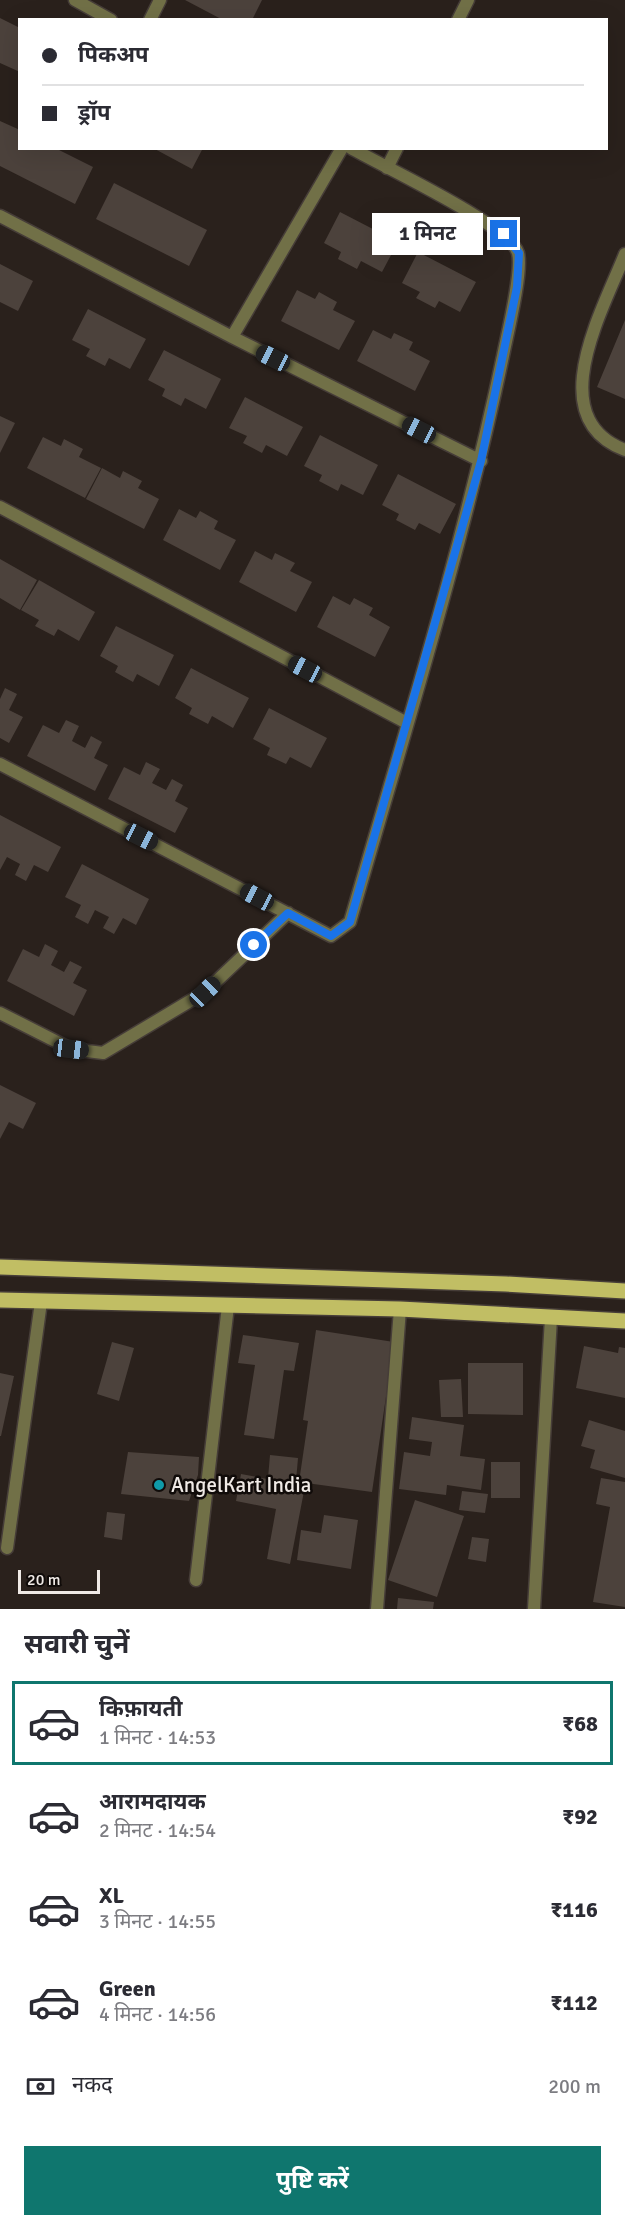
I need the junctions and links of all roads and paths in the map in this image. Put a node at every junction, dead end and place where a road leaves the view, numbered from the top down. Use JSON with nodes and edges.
{"nodes":[{"id":1,"x":75,"y":0,"type":"edge"},
{"id":2,"x":160,"y":0,"type":"edge"},
{"id":3,"x":468,"y":0,"type":"edge"},
{"id":4,"x":107,"y":18,"type":"edge"},
{"id":5,"x":151,"y":18,"type":"edge"},
{"id":6,"x":459,"y":18,"type":"edge"},
{"id":7,"x":341,"y":150,"type":"edge"},
{"id":8,"x":355,"y":150,"type":"edge"},
{"id":9,"x":396,"y":150,"type":"edge"},
{"id":10,"x":387,"y":168,"type":"junction"},
{"id":11,"x":0,"y":216,"type":"edge"},
{"id":12,"x":625,"y":254,"type":"edge"},
{"id":13,"x":232,"y":338,"type":"junction"},
{"id":14,"x":625,"y":450,"type":"edge"},
{"id":15,"x":481,"y":461,"type":"junction"},
{"id":16,"x":0,"y":507,"type":"edge"},
{"id":17,"x":407,"y":723,"type":"junction"},
{"id":18,"x":0,"y":764,"type":"edge"},
{"id":19,"x":288,"y":913,"type":"junction"},
{"id":20,"x":0,"y":1013,"type":"edge"},
{"id":21,"x":0,"y":1267,"type":"edge"},
{"id":22,"x":625,"y":1291,"type":"edge"},
{"id":23,"x":0,"y":1300,"type":"edge"},
{"id":24,"x":40,"y":1302,"type":"junction"},
{"id":25,"x":228,"y":1306,"type":"junction"},
{"id":26,"x":400,"y":1309,"type":"junction"},
{"id":27,"x":551,"y":1318,"type":"junction"},
{"id":28,"x":625,"y":1321,"type":"edge"},
{"id":29,"x":7,"y":1548,"type":"dead end"},
{"id":30,"x":196,"y":1580,"type":"dead end"},
{"id":31,"x":377,"y":1609,"type":"edge"},
{"id":32,"x":534,"y":1609,"type":"edge"}],
"edges":[{"from":1,"to":4,"type":"street"},
{"from":2,"to":5,"type":"street"},
{"from":3,"to":6,"type":"street"},
{"from":7,"to":13,"type":"street"},
{"from":8,"to":10,"type":"street"},
{"from":9,"to":10,"type":"street"},
{"from":10,"to":15,"type":"street"},
{"from":11,"to":13,"type":"street"},
{"from":12,"to":14,"type":"street"},
{"from":13,"to":15,"type":"street"},
{"from":15,"to":17,"type":"street"},
{"from":16,"to":17,"type":"street"},
{"from":17,"to":19,"type":"street"},
{"from":18,"to":19,"type":"street"},
{"from":19,"to":20,"type":"street"},
{"from":21,"to":22,"type":"main road"},
{"from":23,"to":24,"type":"main road"},
{"from":24,"to":25,"type":"main road"},
{"from":24,"to":29,"type":"street"},
{"from":25,"to":26,"type":"main road"},
{"from":25,"to":30,"type":"street"},
{"from":26,"to":27,"type":"main road"},
{"from":26,"to":31,"type":"street"},
{"from":27,"to":28,"type":"main road"},
{"from":27,"to":32,"type":"street"}]}
